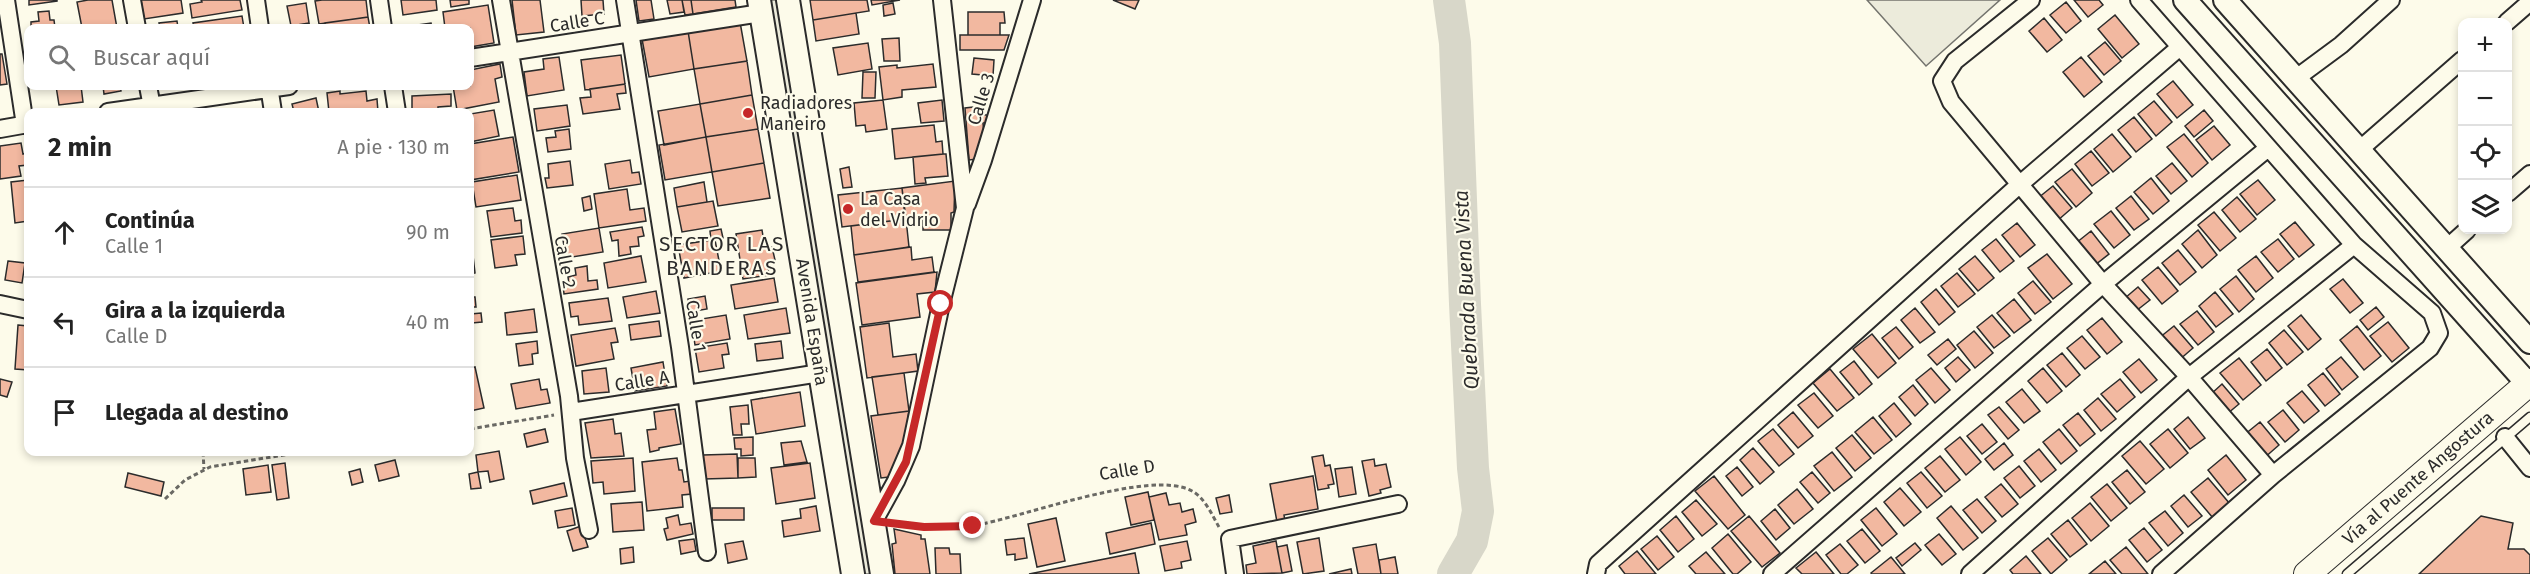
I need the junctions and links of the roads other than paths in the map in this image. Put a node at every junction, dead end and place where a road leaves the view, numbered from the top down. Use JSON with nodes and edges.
{"nodes":[{"id":1,"x":6,"y":0,"type":"edge"},
{"id":2,"x":132,"y":0,"type":"edge"},
{"id":3,"x":256,"y":0,"type":"edge"},
{"id":4,"x":379,"y":0,"type":"edge"},
{"id":5,"x":501,"y":0,"type":"edge"},
{"id":6,"x":625,"y":0,"type":"edge"},
{"id":7,"x":788,"y":0,"type":"edge"},
{"id":8,"x":942,"y":0,"type":"edge"},
{"id":9,"x":1032,"y":0,"type":"edge"},
{"id":10,"x":2031,"y":0,"type":"edge"},
{"id":11,"x":2140,"y":0,"type":"edge"},
{"id":12,"x":2185,"y":0,"type":"edge"},
{"id":13,"x":2225,"y":0,"type":"edge"},
{"id":14,"x":2391,"y":0,"type":"edge"},
{"id":15,"x":2530,"y":2,"type":"edge"},
{"id":16,"x":760,"y":6,"type":"edge"},
{"id":17,"x":2511,"y":18,"type":"edge"},
{"id":18,"x":136,"y":24,"type":"edge"},
{"id":19,"x":259,"y":24,"type":"edge"},
{"id":20,"x":382,"y":24,"type":"edge"},
{"id":21,"x":630,"y":33,"type":"junction"},
{"id":22,"x":2180,"y":47,"type":"junction"},
{"id":23,"x":509,"y":52,"type":"junction"},
{"id":24,"x":474,"y":57,"type":"edge"},
{"id":25,"x":2458,"y":64,"type":"edge"},
{"id":26,"x":2295,"y":79,"type":"junction"},
{"id":27,"x":149,"y":90,"type":"edge"},
{"id":28,"x":253,"y":90,"type":"edge"},
{"id":29,"x":269,"y":90,"type":"edge"},
{"id":30,"x":394,"y":90,"type":"edge"},
{"id":31,"x":24,"y":108,"type":"edge"},
{"id":32,"x":152,"y":108,"type":"edge"},
{"id":33,"x":157,"y":108,"type":"edge"},
{"id":34,"x":272,"y":108,"type":"edge"},
{"id":35,"x":396,"y":108,"type":"edge"},
{"id":36,"x":24,"y":125,"type":"edge"},
{"id":37,"x":0,"y":129,"type":"edge"},
{"id":38,"x":2268,"y":148,"type":"junction"},
{"id":39,"x":2358,"y":151,"type":"junction"},
{"id":40,"x":2530,"y":174,"type":"edge"},
{"id":41,"x":2019,"y":184,"type":"junction"},
{"id":42,"x":2512,"y":190,"type":"edge"},
{"id":43,"x":965,"y":208,"type":"junction"},
{"id":44,"x":2463,"y":234,"type":"edge"},
{"id":45,"x":2354,"y":245,"type":"junction"},
{"id":46,"x":2446,"y":249,"type":"junction"},
{"id":47,"x":2103,"y":284,"type":"junction"},
{"id":48,"x":0,"y":304,"type":"edge"},
{"id":49,"x":24,"y":309,"type":"edge"},
{"id":50,"x":2530,"y":342,"type":"edge"},
{"id":51,"x":820,"y":373,"type":"junction"},
{"id":52,"x":2189,"y":377,"type":"junction"},
{"id":53,"x":2529,"y":383,"type":"edge"},
{"id":54,"x":687,"y":394,"type":"junction"},
{"id":55,"x":571,"y":412,"type":"junction"},
{"id":56,"x":2530,"y":417,"type":"edge"},
{"id":57,"x":2505,"y":437,"type":"junction"},
{"id":58,"x":2530,"y":468,"type":"edge"},
{"id":59,"x":2273,"y":475,"type":"junction"},
{"id":60,"x":1398,"y":504,"type":"dead end"},
{"id":61,"x":874,"y":521,"type":"junction"},
{"id":62,"x":589,"y":530,"type":"dead end"},
{"id":63,"x":708,"y":552,"type":"dead end"},
{"id":64,"x":853,"y":574,"type":"edge"},
{"id":65,"x":882,"y":574,"type":"edge"},
{"id":66,"x":1235,"y":574,"type":"edge"},
{"id":67,"x":1596,"y":574,"type":"edge"},
{"id":68,"x":1772,"y":574,"type":"edge"},
{"id":69,"x":1970,"y":574,"type":"edge"},
{"id":70,"x":2161,"y":574,"type":"edge"},
{"id":71,"x":2307,"y":574,"type":"edge"},
{"id":72,"x":2347,"y":574,"type":"edge"}],
"edges":[{"from":1,"to":31,"type":"street"},
{"from":2,"to":18,"type":"street"},
{"from":3,"to":19,"type":"street"},
{"from":4,"to":20,"type":"street"},
{"from":5,"to":23,"type":"street","name":"Calle 2"},
{"from":6,"to":21,"type":"street","name":"Calle 1"},
{"from":7,"to":61,"type":"main road","name":"Avenida España"},
{"from":8,"to":43,"type":"street"},
{"from":9,"to":43,"type":"street","name":"Calle 3"},
{"from":10,"to":41,"type":"street"},
{"from":11,"to":22,"type":"street"},
{"from":12,"to":53,"type":"main road"},
{"from":13,"to":26,"type":"main road"},
{"from":14,"to":26,"type":"street"},
{"from":15,"to":17,"type":"street"},
{"from":16,"to":21,"type":"street","name":"Calle C"},
{"from":16,"to":51,"type":"main road","name":"Avenida España"},
{"from":21,"to":23,"type":"street","name":"Calle C"},
{"from":21,"to":54,"type":"street","name":"Calle 1"},
{"from":22,"to":38,"type":"street"},
{"from":22,"to":41,"type":"street"},
{"from":23,"to":24,"type":"street","name":"Calle C"},
{"from":23,"to":55,"type":"street","name":"Calle 2"},
{"from":25,"to":39,"type":"street"},
{"from":26,"to":39,"type":"main road"},
{"from":27,"to":32,"type":"street"},
{"from":28,"to":33,"type":"street"},
{"from":29,"to":34,"type":"street"},
{"from":30,"to":35,"type":"street"},
{"from":36,"to":37,"type":"street"},
{"from":38,"to":45,"type":"street"},
{"from":38,"to":47,"type":"street"},
{"from":39,"to":46,"type":"main road"},
{"from":40,"to":42,"type":"street"},
{"from":41,"to":47,"type":"street"},
{"from":41,"to":67,"type":"street"},
{"from":43,"to":61,"type":"street"},
{"from":44,"to":46,"type":"street"},
{"from":45,"to":52,"type":"street"},
{"from":45,"to":59,"type":"street"},
{"from":46,"to":50,"type":"main road"},
{"from":47,"to":52,"type":"street"},
{"from":47,"to":68,"type":"street"},
{"from":48,"to":49,"type":"street"},
{"from":51,"to":54,"type":"street","name":"Calle A"},
{"from":51,"to":64,"type":"main road","name":"Avenida España"},
{"from":52,"to":59,"type":"street"},
{"from":52,"to":69,"type":"street"},
{"from":53,"to":71,"type":"main road","name":"Vía al Puente Angostura"},
{"from":54,"to":55,"type":"street","name":"Calle A"},
{"from":54,"to":63,"type":"street","name":"Calle 1"},
{"from":55,"to":62,"type":"street","name":"Calle 2"},
{"from":56,"to":57,"type":"lane"},
{"from":57,"to":58,"type":"street"},
{"from":57,"to":72,"type":"lane"},
{"from":59,"to":70,"type":"street"},
{"from":60,"to":66,"type":"street"},
{"from":61,"to":65,"type":"main road","name":"Avenida España"}]}
